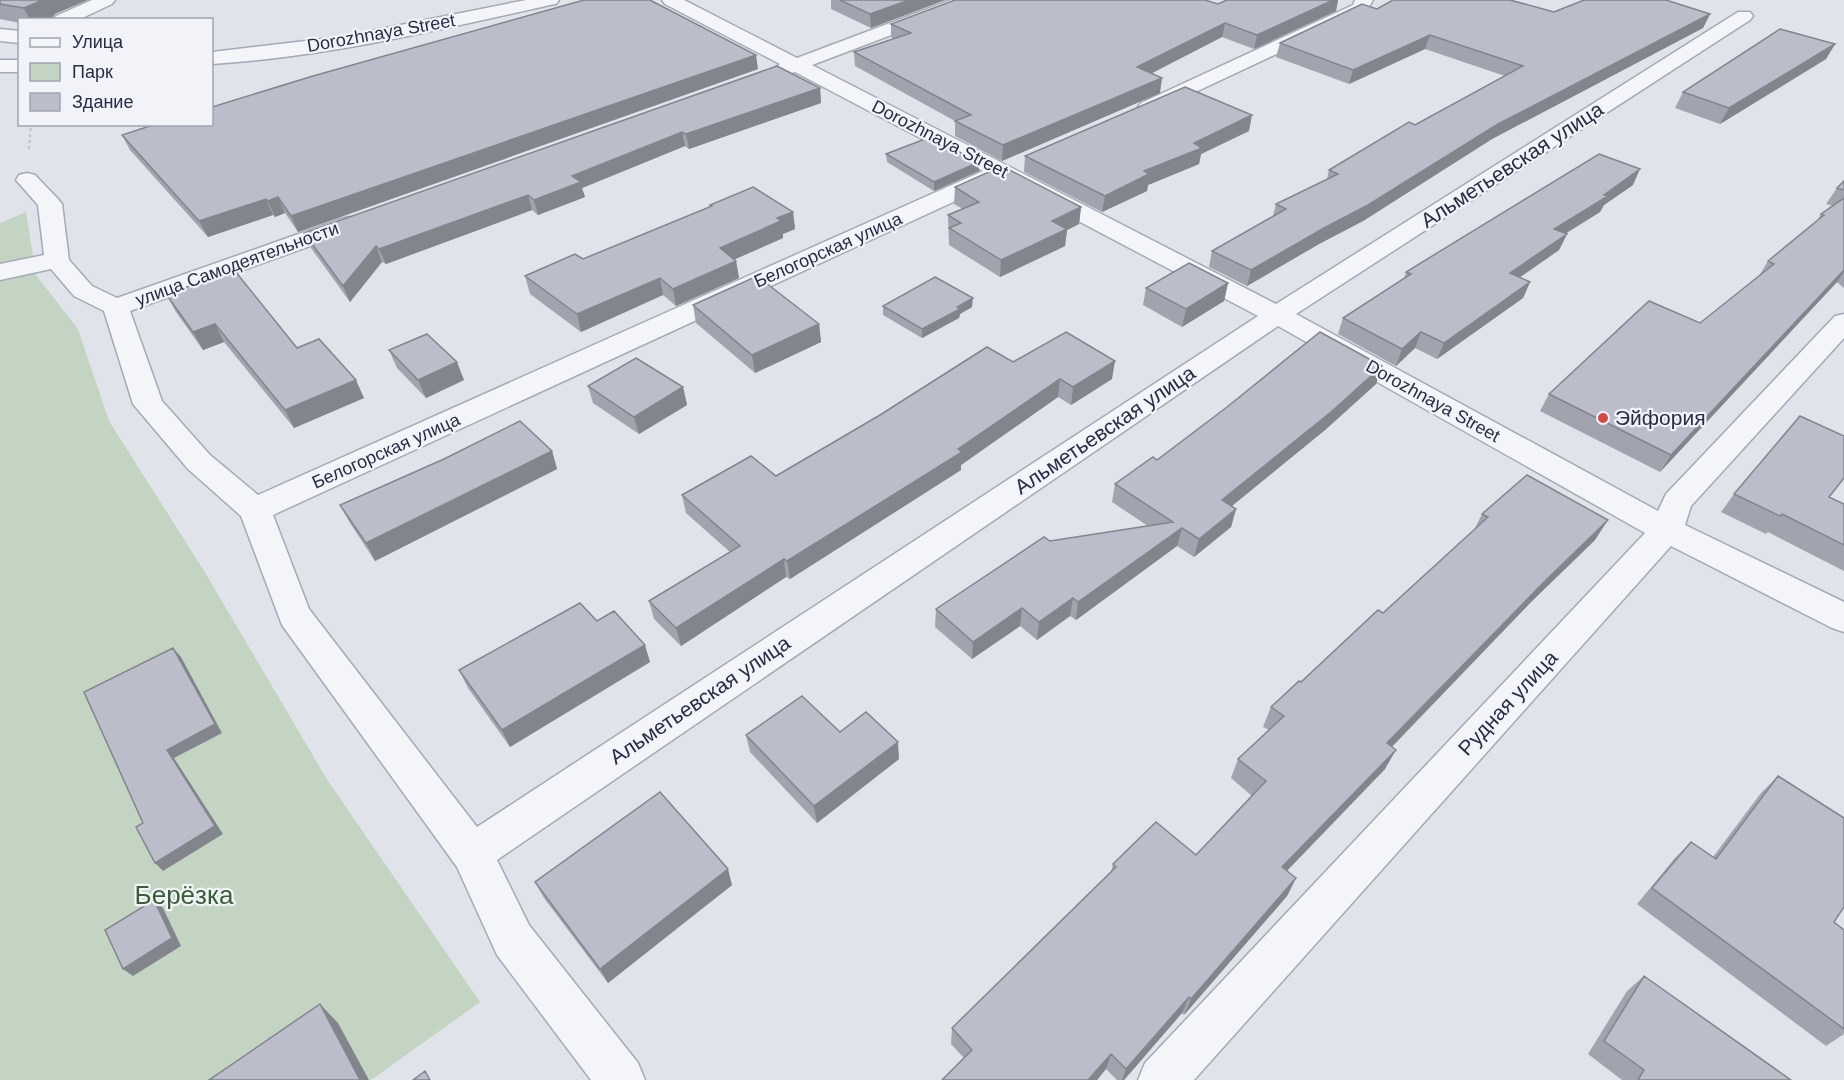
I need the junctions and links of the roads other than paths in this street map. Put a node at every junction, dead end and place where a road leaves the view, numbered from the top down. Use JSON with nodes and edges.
{"nodes":[{"id":1,"x":106,"y":0,"type":"edge"},
{"id":2,"x":550,"y":0,"type":"edge"},
{"id":3,"x":671,"y":0,"type":"edge"},
{"id":4,"x":967,"y":0,"type":"edge"},
{"id":5,"x":1364,"y":0,"type":"edge"},
{"id":6,"x":1744,"y":16,"type":"dead end"},
{"id":7,"x":66,"y":18,"type":"edge"},
{"id":8,"x":0,"y":35,"type":"edge"},
{"id":9,"x":18,"y":37,"type":"edge"},
{"id":10,"x":213,"y":58,"type":"edge"},
{"id":11,"x":795,"y":65,"type":"junction"},
{"id":12,"x":0,"y":66,"type":"edge"},
{"id":13,"x":18,"y":66,"type":"edge"},
{"id":14,"x":767,"y":75,"type":"edge"},
{"id":15,"x":1124,"y":118,"type":"edge"},
{"id":16,"x":1014,"y":166,"type":"junction"},
{"id":17,"x":27,"y":180,"type":"dead end"},
{"id":18,"x":374,"y":215,"type":"edge"},
{"id":19,"x":57,"y":261,"type":"junction"},
{"id":20,"x":0,"y":272,"type":"edge"},
{"id":21,"x":116,"y":307,"type":"junction"},
{"id":22,"x":1277,"y":315,"type":"junction"},
{"id":23,"x":1844,"y":322,"type":"edge"},
{"id":24,"x":255,"y":510,"type":"junction"},
{"id":25,"x":1667,"y":530,"type":"junction"},
{"id":26,"x":1844,"y":618,"type":"edge"},
{"id":27,"x":472,"y":853,"type":"junction"},
{"id":28,"x":621,"y":1080,"type":"edge"},
{"id":29,"x":1162,"y":1080,"type":"edge"}],
"edges":[{"from":1,"to":7,"type":"street"},
{"from":2,"to":10,"type":"street","name":"Dorozhnaya Street"},
{"from":3,"to":11,"type":"street","name":"Dorozhnaya Street"},
{"from":4,"to":11,"type":"street"},
{"from":5,"to":15,"type":"street"},
{"from":6,"to":22,"type":"street","name":"Альметьевская улица"},
{"from":8,"to":9,"type":"street"},
{"from":11,"to":14,"type":"street"},
{"from":11,"to":16,"type":"street","name":"Dorozhnaya Street"},
{"from":12,"to":13,"type":"street"},
{"from":16,"to":22,"type":"street","name":"Dorozhnaya Street"},
{"from":16,"to":24,"type":"street","name":"Белогорская улица"},
{"from":17,"to":19,"type":"street"},
{"from":18,"to":21,"type":"street","name":"улица Самодеятельности"},
{"from":19,"to":20,"type":"street"},
{"from":19,"to":21,"type":"street"},
{"from":21,"to":24,"type":"street"},
{"from":22,"to":25,"type":"street","name":"Dorozhnaya Street"},
{"from":22,"to":27,"type":"street","name":"Альметьевская улица"},
{"from":23,"to":25,"type":"street","name":"Рудная улица"},
{"from":24,"to":27,"type":"street"},
{"from":25,"to":26,"type":"street","name":"Dorozhnaya Street"},
{"from":25,"to":29,"type":"street","name":"Рудная улица"},
{"from":27,"to":28,"type":"street"}]}
